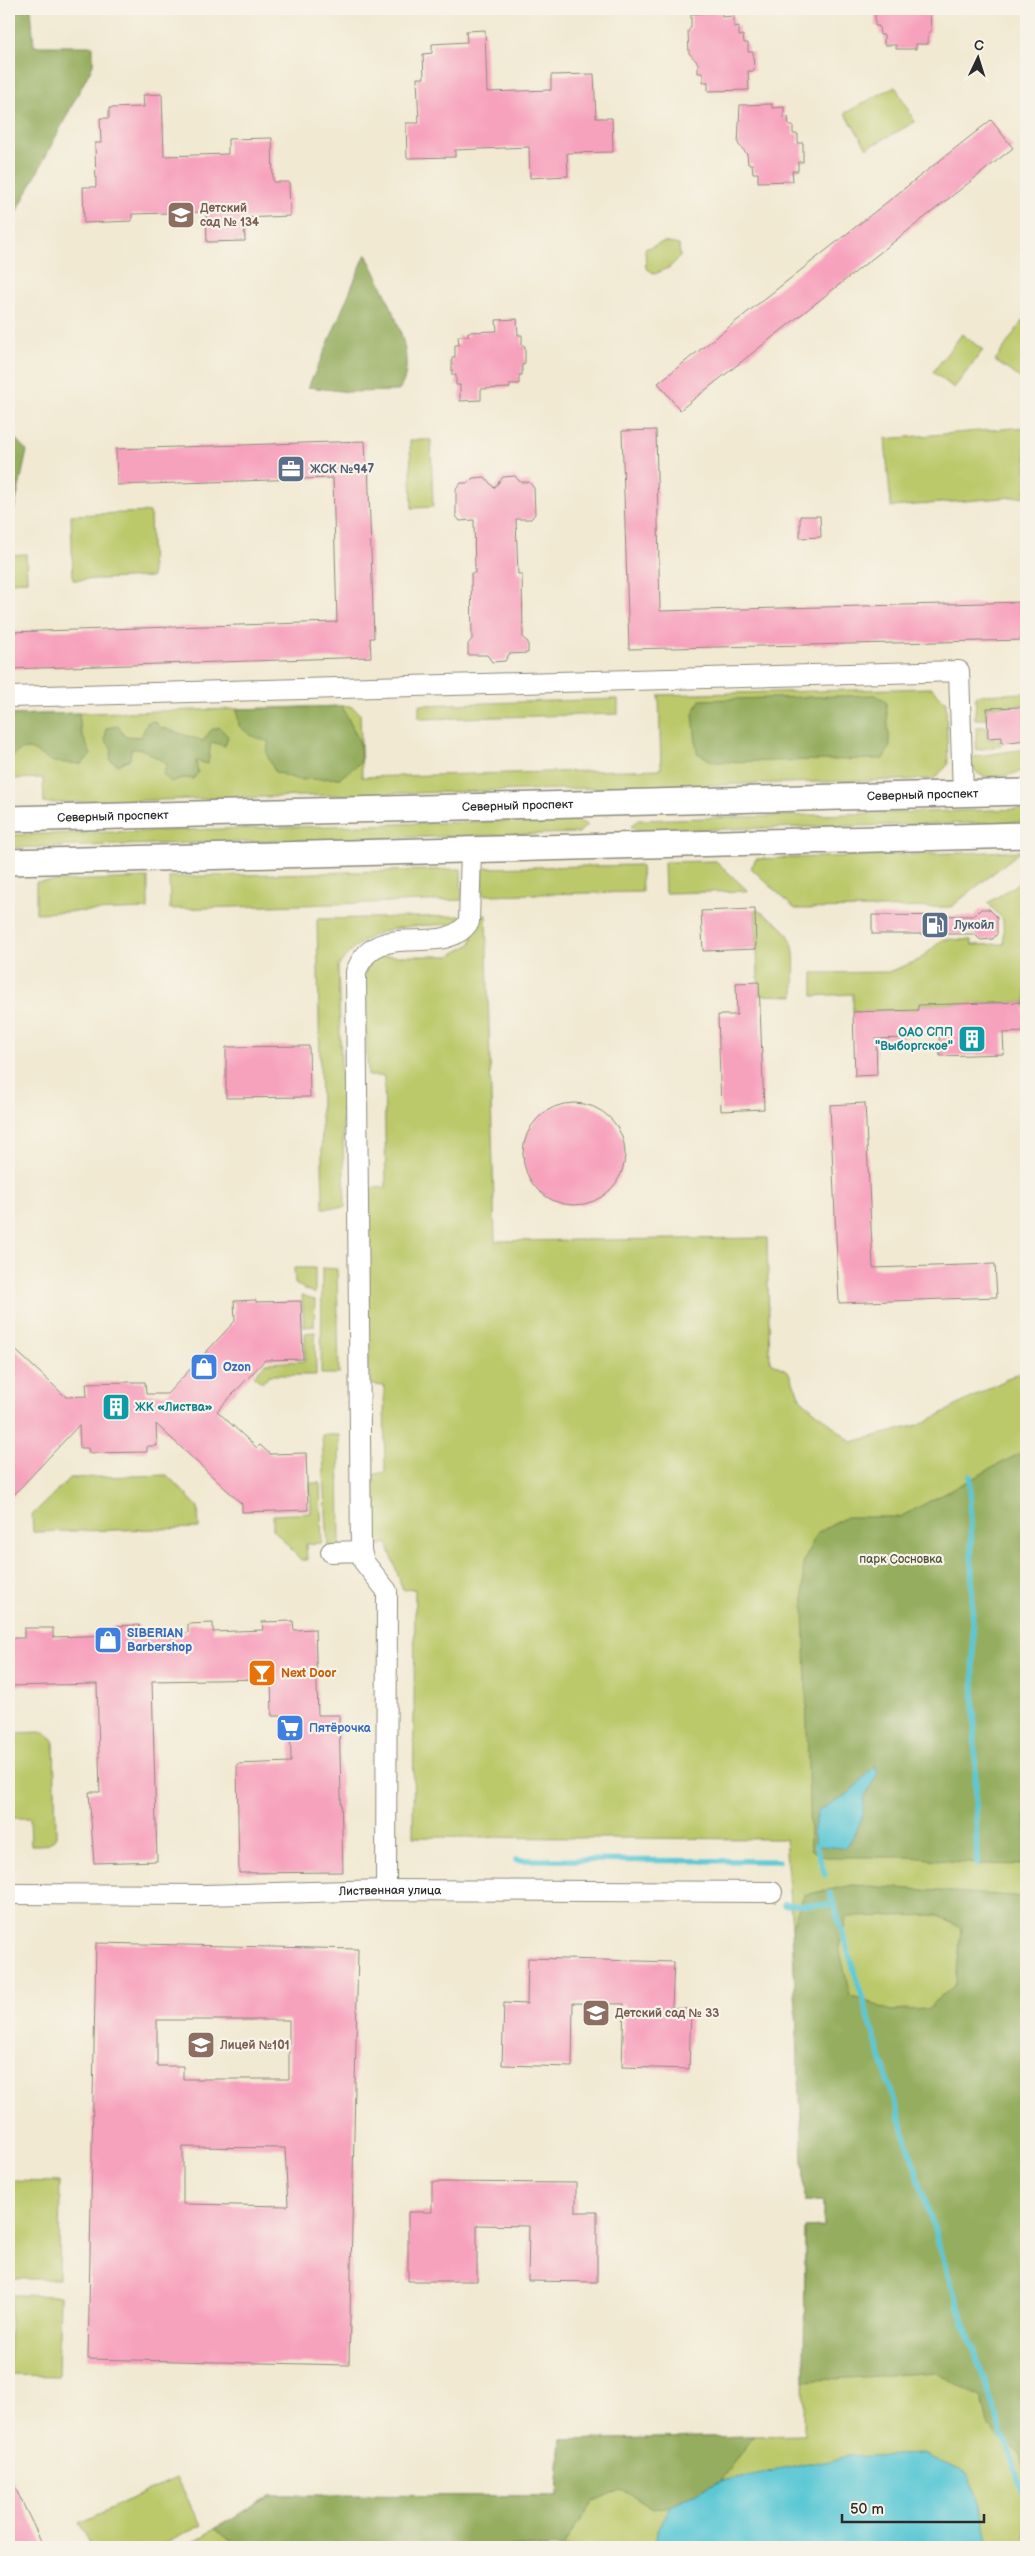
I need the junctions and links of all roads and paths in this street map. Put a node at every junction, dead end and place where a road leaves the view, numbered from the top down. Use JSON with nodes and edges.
{"nodes":[{"id":1,"x":9,"y":697,"type":"edge"},
{"id":2,"x":1026,"y":792,"type":"edge"},
{"id":3,"x":963,"y":794,"type":"junction"},
{"id":4,"x":9,"y":819,"type":"edge"},
{"id":5,"x":1026,"y":835,"type":"edge"},
{"id":6,"x":471,"y":849,"type":"junction"},
{"id":7,"x":9,"y":862,"type":"edge"},
{"id":8,"x":361,"y":1551,"type":"junction"},
{"id":9,"x":330,"y":1552,"type":"dead end"},
{"id":10,"x":386,"y":1890,"type":"junction"},
{"id":11,"x":772,"y":1892,"type":"dead end"},
{"id":12,"x":9,"y":1894,"type":"edge"}],
"edges":[{"from":1,"to":3,"type":"street"},
{"from":2,"to":3,"type":"main road","name":"Северный проспект"},
{"from":3,"to":4,"type":"main road","name":"Северный проспект"},
{"from":5,"to":6,"type":"main road"},
{"from":6,"to":7,"type":"main road"},
{"from":6,"to":8,"type":"street"},
{"from":8,"to":9,"type":"street"},
{"from":8,"to":10,"type":"street"},
{"from":10,"to":11,"type":"street","name":"Лиственная улица"},
{"from":10,"to":12,"type":"street","name":"Лиственная улица"}]}
